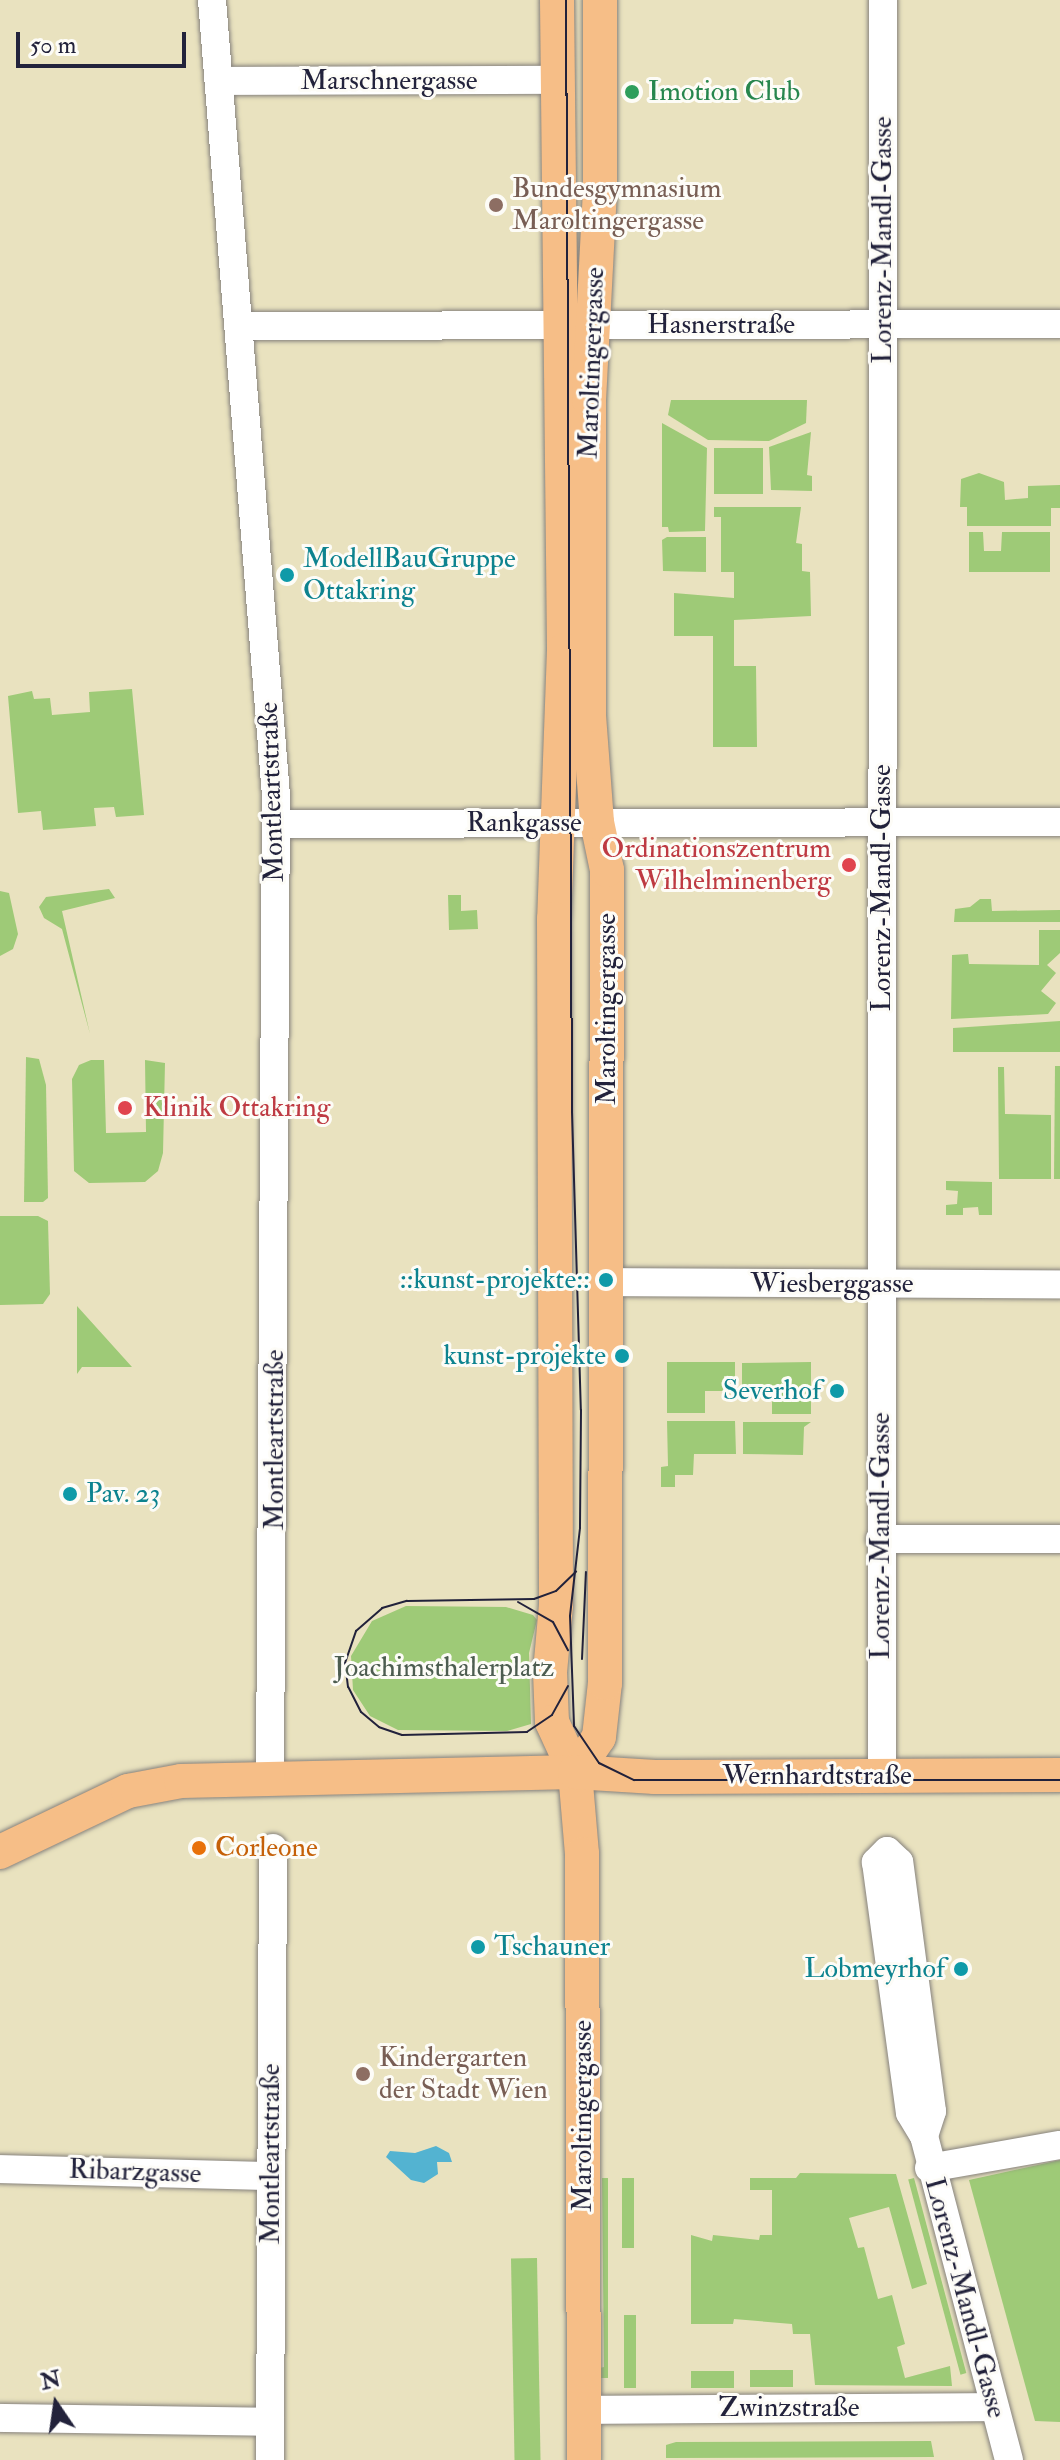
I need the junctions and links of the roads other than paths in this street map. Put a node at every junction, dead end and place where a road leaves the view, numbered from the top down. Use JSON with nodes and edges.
{"nodes":[{"id":1,"x":212,"y":0,"type":"edge"},
{"id":2,"x":557,"y":0,"type":"edge"},
{"id":3,"x":600,"y":0,"type":"edge"},
{"id":4,"x":883,"y":0,"type":"edge"},
{"id":5,"x":558,"y":80,"type":"junction"},
{"id":6,"x":219,"y":81,"type":"junction"},
{"id":7,"x":577,"y":324,"type":"junction"},
{"id":8,"x":1060,"y":324,"type":"edge"},
{"id":9,"x":239,"y":326,"type":"junction"},
{"id":10,"x":883,"y":326,"type":"junction"},
{"id":11,"x":597,"y":822,"type":"junction"},
{"id":12,"x":1060,"y":822,"type":"edge"},
{"id":13,"x":559,"y":823,"type":"junction"},
{"id":14,"x":882,"y":823,"type":"junction"},
{"id":15,"x":276,"y":824,"type":"junction"},
{"id":16,"x":604,"y":1282,"type":"junction"},
{"id":17,"x":1060,"y":1284,"type":"edge"},
{"id":18,"x":883,"y":1285,"type":"junction"},
{"id":19,"x":880,"y":1539,"type":"junction"},
{"id":20,"x":1060,"y":1539,"type":"edge"},
{"id":21,"x":575,"y":1772,"type":"junction"},
{"id":22,"x":882,"y":1775,"type":"junction"},
{"id":23,"x":1060,"y":1775,"type":"edge"},
{"id":24,"x":270,"y":1777,"type":"junction"},
{"id":25,"x":273,"y":1848,"type":"dead end"},
{"id":26,"x":0,"y":1852,"type":"edge"},
{"id":27,"x":924,"y":2136,"type":"junction"},
{"id":28,"x":1060,"y":2145,"type":"edge"},
{"id":29,"x":929,"y":2168,"type":"junction"},
{"id":30,"x":0,"y":2169,"type":"edge"},
{"id":31,"x":271,"y":2176,"type":"junction"},
{"id":32,"x":994,"y":2407,"type":"junction"},
{"id":33,"x":584,"y":2410,"type":"junction"},
{"id":34,"x":0,"y":2418,"type":"edge"},
{"id":35,"x":270,"y":2422,"type":"junction"},
{"id":36,"x":270,"y":2460,"type":"edge"},
{"id":37,"x":584,"y":2460,"type":"edge"},
{"id":38,"x":1009,"y":2460,"type":"edge"}],
"edges":[{"from":1,"to":6,"type":"street","name":"Montleartstraße"},
{"from":2,"to":5,"type":"main road","name":"Maroltingergasse"},
{"from":3,"to":7,"type":"main road","name":"Maroltingergasse"},
{"from":4,"to":10,"type":"street","name":"Lorenz-Mandl-Gasse"},
{"from":5,"to":6,"type":"street","name":"Marschnergasse"},
{"from":5,"to":7,"type":"main road","name":"Maroltingergasse"},
{"from":6,"to":9,"type":"street","name":"Montleartstraße"},
{"from":7,"to":9,"type":"street","name":"Hasnerstraße"},
{"from":7,"to":10,"type":"street","name":"Hasnerstraße"},
{"from":7,"to":11,"type":"main road","name":"Maroltingergasse"},
{"from":7,"to":13,"type":"main road","name":"Maroltingergasse"},
{"from":8,"to":10,"type":"street","name":"Hasnerstraße"},
{"from":9,"to":15,"type":"street","name":"Montleartstraße"},
{"from":10,"to":14,"type":"street","name":"Lorenz-Mandl-Gasse"},
{"from":11,"to":13,"type":"street","name":"Rankgasse"},
{"from":11,"to":14,"type":"street","name":"Rankgasse"},
{"from":11,"to":16,"type":"main road","name":"Maroltingergasse"},
{"from":12,"to":14,"type":"street","name":"Rankgasse"},
{"from":13,"to":15,"type":"street","name":"Rankgasse"},
{"from":13,"to":21,"type":"main road","name":"Maroltingergasse"},
{"from":14,"to":18,"type":"street","name":"Lorenz-Mandl-Gasse"},
{"from":15,"to":24,"type":"street","name":"Montleartstraße"},
{"from":16,"to":18,"type":"street","name":"Wiesberggasse"},
{"from":16,"to":21,"type":"main road","name":"Maroltingergasse"},
{"from":17,"to":18,"type":"street","name":"Wiesberggasse"},
{"from":18,"to":19,"type":"street","name":"Lorenz-Mandl-Gasse"},
{"from":19,"to":20,"type":"street"},
{"from":19,"to":22,"type":"street","name":"Lorenz-Mandl-Gasse"},
{"from":21,"to":22,"type":"main road","name":"Wernhardtstraße"},
{"from":21,"to":24,"type":"main road"},
{"from":21,"to":33,"type":"main road","name":"Maroltingergasse"},
{"from":22,"to":23,"type":"main road","name":"Wernhardtstraße"},
{"from":24,"to":26,"type":"main road"},
{"from":25,"to":31,"type":"street","name":"Montleartstraße"},
{"from":27,"to":27,"type":"street","name":"Lorenz-Mandl-Gasse"},
{"from":27,"to":29,"type":"street","name":"Lorenz-Mandl-Gasse"},
{"from":28,"to":29,"type":"street"},
{"from":29,"to":32,"type":"street","name":"Lorenz-Mandl-Gasse"},
{"from":30,"to":31,"type":"street","name":"Ribarzgasse"},
{"from":31,"to":35,"type":"street","name":"Montleartstraße"},
{"from":32,"to":33,"type":"street","name":"Zwinzstraße"},
{"from":32,"to":38,"type":"street","name":"Lorenz-Mandl-Gasse"},
{"from":33,"to":37,"type":"main road","name":"Maroltingergasse"},
{"from":34,"to":35,"type":"street"},
{"from":35,"to":36,"type":"street","name":"Montleartstraße"}]}
